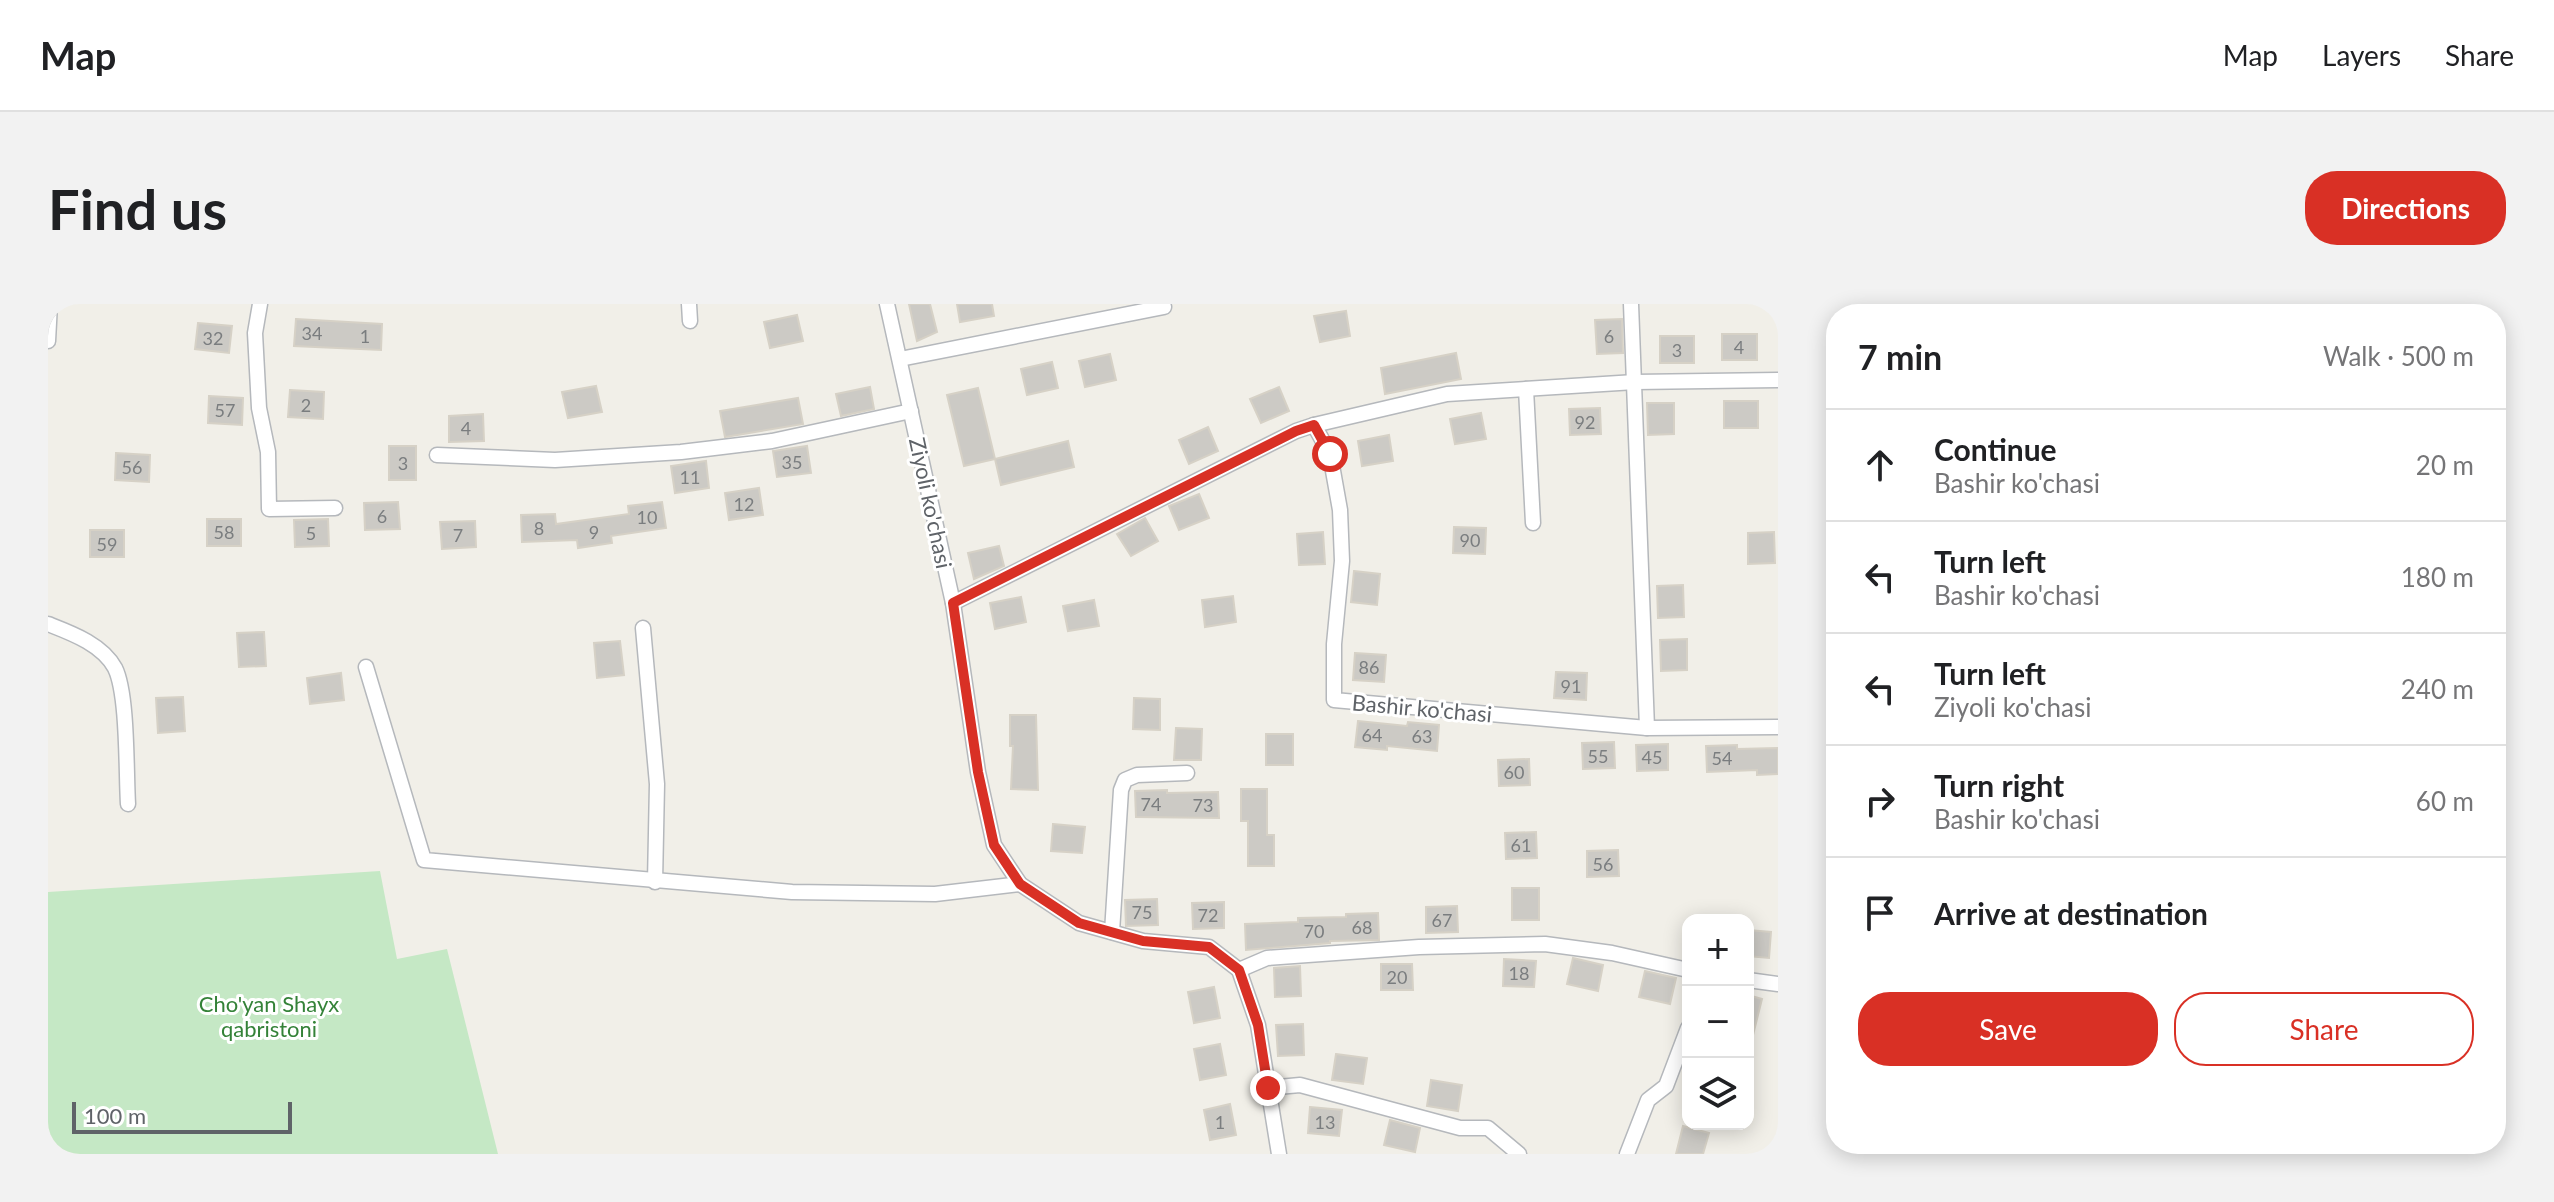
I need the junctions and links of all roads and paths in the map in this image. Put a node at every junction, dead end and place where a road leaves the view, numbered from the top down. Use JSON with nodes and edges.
{"nodes":[{"id":1,"x":50,"y":304,"type":"edge"},
{"id":2,"x":260,"y":304,"type":"edge"},
{"id":3,"x":689,"y":304,"type":"edge"},
{"id":4,"x":887,"y":304,"type":"edge"},
{"id":5,"x":1631,"y":304,"type":"edge"},
{"id":6,"x":1164,"y":307,"type":"dead end"},
{"id":7,"x":690,"y":321,"type":"dead end"},
{"id":8,"x":48,"y":341,"type":"edge"},
{"id":9,"x":900,"y":359,"type":"junction"},
{"id":10,"x":1778,"y":380,"type":"edge"},
{"id":11,"x":1635,"y":382,"type":"junction"},
{"id":12,"x":1526,"y":389,"type":"junction"},
{"id":13,"x":911,"y":411,"type":"junction"},
{"id":14,"x":1314,"y":425,"type":"junction"},
{"id":15,"x":437,"y":455,"type":"dead end"},
{"id":16,"x":335,"y":508,"type":"dead end"},
{"id":17,"x":1533,"y":523,"type":"dead end"},
{"id":18,"x":953,"y":603,"type":"junction"},
{"id":19,"x":48,"y":624,"type":"edge"},
{"id":20,"x":643,"y":628,"type":"dead end"},
{"id":21,"x":366,"y":667,"type":"dead end"},
{"id":22,"x":1778,"y":727,"type":"edge"},
{"id":23,"x":1647,"y":728,"type":"junction"},
{"id":24,"x":1187,"y":773,"type":"dead end"},
{"id":25,"x":128,"y":804,"type":"dead end"},
{"id":26,"x":655,"y":882,"type":"junction"},
{"id":27,"x":1020,"y":884,"type":"junction"},
{"id":28,"x":1112,"y":932,"type":"junction"},
{"id":29,"x":1682,"y":969,"type":"edge"},
{"id":30,"x":1239,"y":970,"type":"junction"},
{"id":31,"x":1754,"y":981,"type":"edge"},
{"id":32,"x":1778,"y":984,"type":"edge"},
{"id":33,"x":1682,"y":1044,"type":"edge"},
{"id":34,"x":1268,"y":1088,"type":"junction"},
{"id":35,"x":1279,"y":1154,"type":"edge"},
{"id":36,"x":1519,"y":1154,"type":"edge"},
{"id":37,"x":1627,"y":1154,"type":"edge"}],
"edges":[{"from":1,"to":8,"type":"street"},
{"from":2,"to":16,"type":"street"},
{"from":3,"to":7,"type":"street"},
{"from":4,"to":9,"type":"street","name":"Ziyoli ko'chasi"},
{"from":5,"to":11,"type":"street"},
{"from":6,"to":9,"type":"street"},
{"from":9,"to":13,"type":"street","name":"Ziyoli ko'chasi"},
{"from":10,"to":11,"type":"street"},
{"from":11,"to":12,"type":"street"},
{"from":11,"to":23,"type":"street"},
{"from":12,"to":14,"type":"street"},
{"from":12,"to":17,"type":"street"},
{"from":13,"to":15,"type":"street"},
{"from":13,"to":18,"type":"street","name":"Ziyoli ko'chasi"},
{"from":14,"to":18,"type":"street"},
{"from":14,"to":23,"type":"street","name":"Bashir ko'chasi"},
{"from":18,"to":27,"type":"street","name":"Ziyoli ko'chasi"},
{"from":19,"to":25,"type":"street"},
{"from":20,"to":26,"type":"street"},
{"from":21,"to":26,"type":"street"},
{"from":22,"to":23,"type":"street","name":"Bashir ko'chasi"},
{"from":24,"to":28,"type":"street"},
{"from":26,"to":27,"type":"street"},
{"from":27,"to":28,"type":"street","name":"Ziyoli ko'chasi"},
{"from":28,"to":30,"type":"street","name":"Ziyoli ko'chasi"},
{"from":29,"to":30,"type":"street"},
{"from":30,"to":34,"type":"street"},
{"from":31,"to":32,"type":"street"},
{"from":33,"to":37,"type":"street"},
{"from":34,"to":35,"type":"street"},
{"from":34,"to":36,"type":"street"}]}
